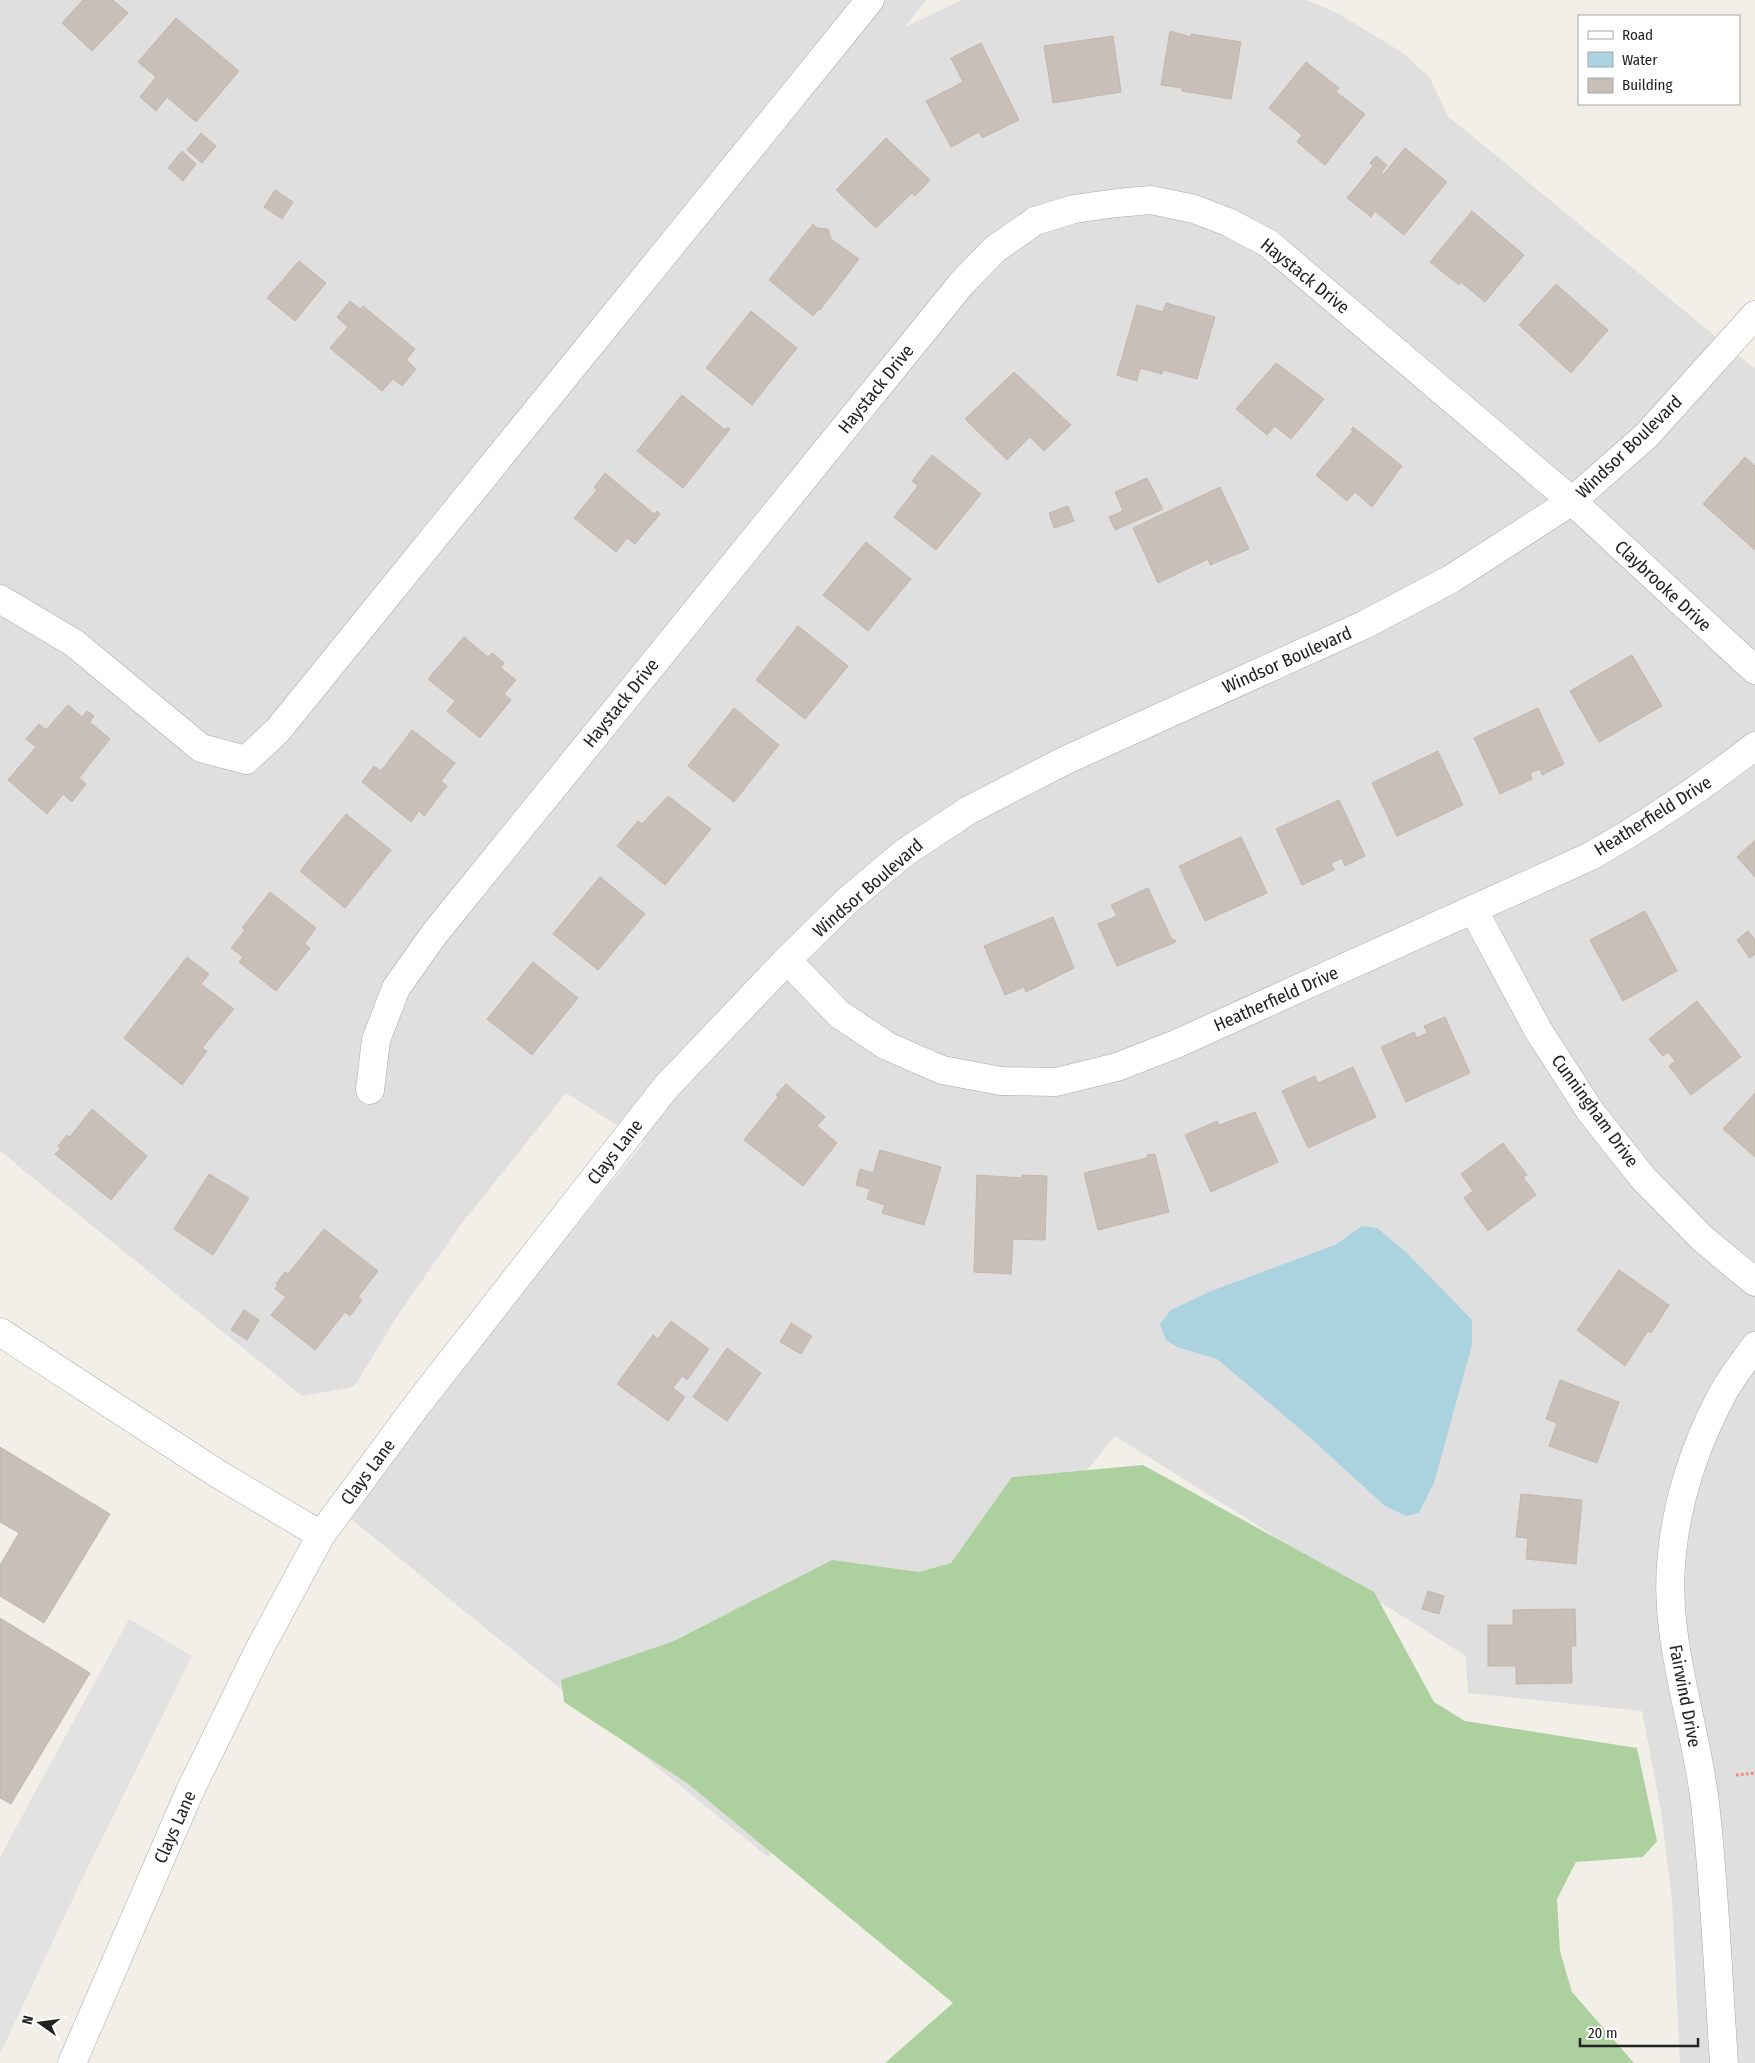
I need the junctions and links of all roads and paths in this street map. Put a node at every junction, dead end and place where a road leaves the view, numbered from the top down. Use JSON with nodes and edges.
{"nodes":[{"id":1,"x":870,"y":0,"type":"edge"},
{"id":2,"x":1755,"y":315,"type":"edge"},
{"id":3,"x":1572,"y":502,"type":"junction"},
{"id":4,"x":0,"y":600,"type":"edge"},
{"id":5,"x":1755,"y":670,"type":"edge"},
{"id":6,"x":1755,"y":746,"type":"edge"},
{"id":7,"x":1473,"y":909,"type":"junction"},
{"id":8,"x":787,"y":960,"type":"junction"},
{"id":9,"x":370,"y":1090,"type":"dead end"},
{"id":10,"x":1755,"y":1282,"type":"edge"},
{"id":11,"x":0,"y":1332,"type":"edge"},
{"id":12,"x":1755,"y":1346,"type":"edge"},
{"id":13,"x":321,"y":1536,"type":"junction"},
{"id":14,"x":72,"y":2063,"type":"edge"},
{"id":15,"x":1724,"y":2063,"type":"edge"}],
"edges":[{"from":1,"to":4,"type":"street"},
{"from":2,"to":3,"type":"street","name":"Windsor Boulevard"},
{"from":3,"to":5,"type":"street","name":"Claybrooke Drive"},
{"from":3,"to":8,"type":"street","name":"Windsor Boulevard"},
{"from":3,"to":9,"type":"street","name":"Haystack Drive"},
{"from":6,"to":7,"type":"street","name":"Heatherfield Drive"},
{"from":7,"to":8,"type":"street","name":"Heatherfield Drive"},
{"from":7,"to":10,"type":"street","name":"Cunningham Drive"},
{"from":8,"to":13,"type":"street","name":"Clays Lane"},
{"from":11,"to":13,"type":"street"},
{"from":12,"to":15,"type":"street","name":"Fairwind Drive"},
{"from":13,"to":14,"type":"street","name":"Clays Lane"}]}
